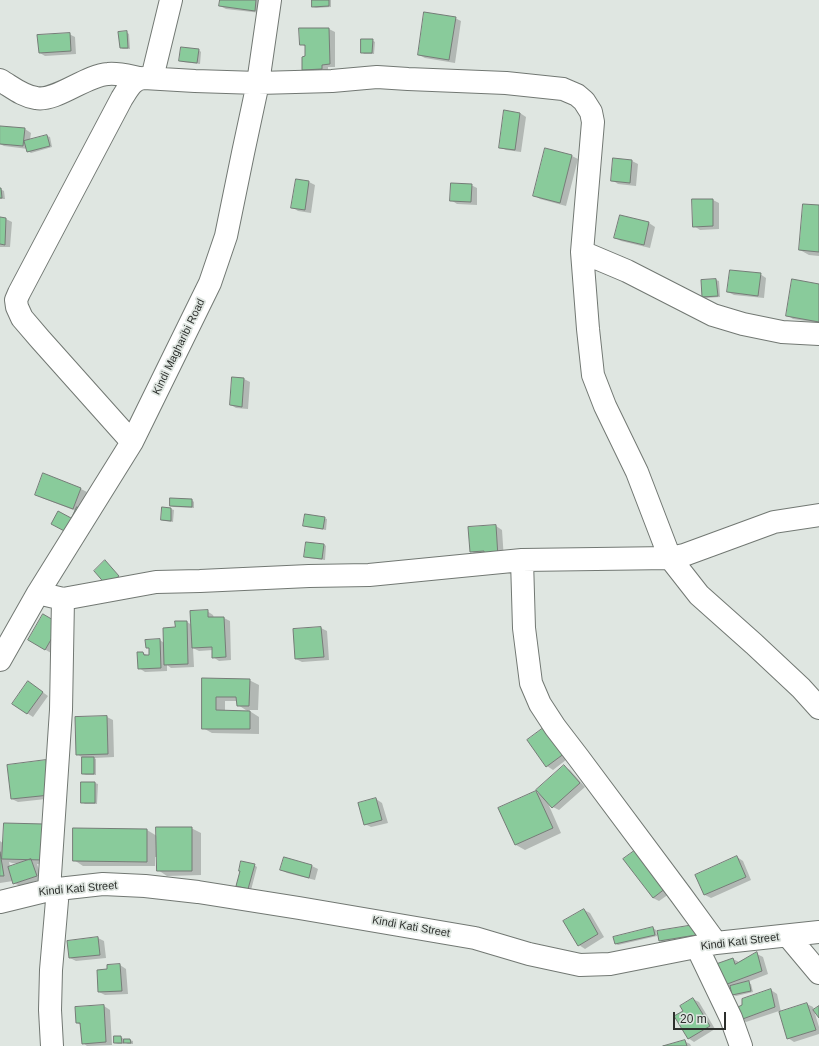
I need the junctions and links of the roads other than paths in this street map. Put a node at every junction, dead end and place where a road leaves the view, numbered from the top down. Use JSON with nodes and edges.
{"nodes":[{"id":1,"x":171,"y":0,"type":"edge"},
{"id":2,"x":270,"y":0,"type":"edge"},
{"id":3,"x":146,"y":78,"type":"junction"},
{"id":4,"x":0,"y":80,"type":"edge"},
{"id":5,"x":258,"y":83,"type":"junction"},
{"id":6,"x":582,"y":252,"type":"junction"},
{"id":7,"x":819,"y":334,"type":"edge"},
{"id":8,"x":132,"y":442,"type":"junction"},
{"id":9,"x":819,"y":515,"type":"edge"},
{"id":10,"x":670,"y":558,"type":"junction"},
{"id":11,"x":522,"y":560,"type":"junction"},
{"id":12,"x":38,"y":593,"type":"junction"},
{"id":13,"x":63,"y":599,"type":"junction"},
{"id":14,"x":0,"y":660,"type":"edge"},
{"id":15,"x":819,"y":708,"type":"edge"},
{"id":16,"x":54,"y":889,"type":"junction"},
{"id":17,"x":0,"y":902,"type":"edge"},
{"id":18,"x":819,"y":932,"type":"edge"},
{"id":19,"x":788,"y":936,"type":"junction"},
{"id":20,"x":706,"y":946,"type":"junction"},
{"id":21,"x":819,"y":973,"type":"edge"},
{"id":22,"x":52,"y":1046,"type":"edge"},
{"id":23,"x":741,"y":1046,"type":"edge"}],
"edges":[{"from":1,"to":3,"type":"street"},
{"from":2,"to":5,"type":"street","name":"Kindi Magharibi Road"},
{"from":3,"to":4,"type":"street"},
{"from":3,"to":5,"type":"street"},
{"from":3,"to":8,"type":"street"},
{"from":5,"to":6,"type":"street"},
{"from":5,"to":8,"type":"street","name":"Kindi Magharibi Road"},
{"from":6,"to":7,"type":"street"},
{"from":6,"to":10,"type":"street"},
{"from":8,"to":12,"type":"street","name":"Kindi Magharibi Road"},
{"from":9,"to":10,"type":"street"},
{"from":10,"to":11,"type":"street"},
{"from":10,"to":15,"type":"street"},
{"from":11,"to":13,"type":"street"},
{"from":11,"to":20,"type":"street"},
{"from":12,"to":13,"type":"street"},
{"from":12,"to":14,"type":"street","name":"Kindi Magharibi Road"},
{"from":13,"to":16,"type":"street"},
{"from":16,"to":17,"type":"street","name":"Kindi Kati Street"},
{"from":16,"to":20,"type":"street","name":"Kindi Kati Street"},
{"from":16,"to":22,"type":"street"},
{"from":18,"to":19,"type":"street","name":"Kindi Kati Street"},
{"from":19,"to":20,"type":"street","name":"Kindi Kati Street"},
{"from":19,"to":21,"type":"street"},
{"from":20,"to":23,"type":"street"}]}
